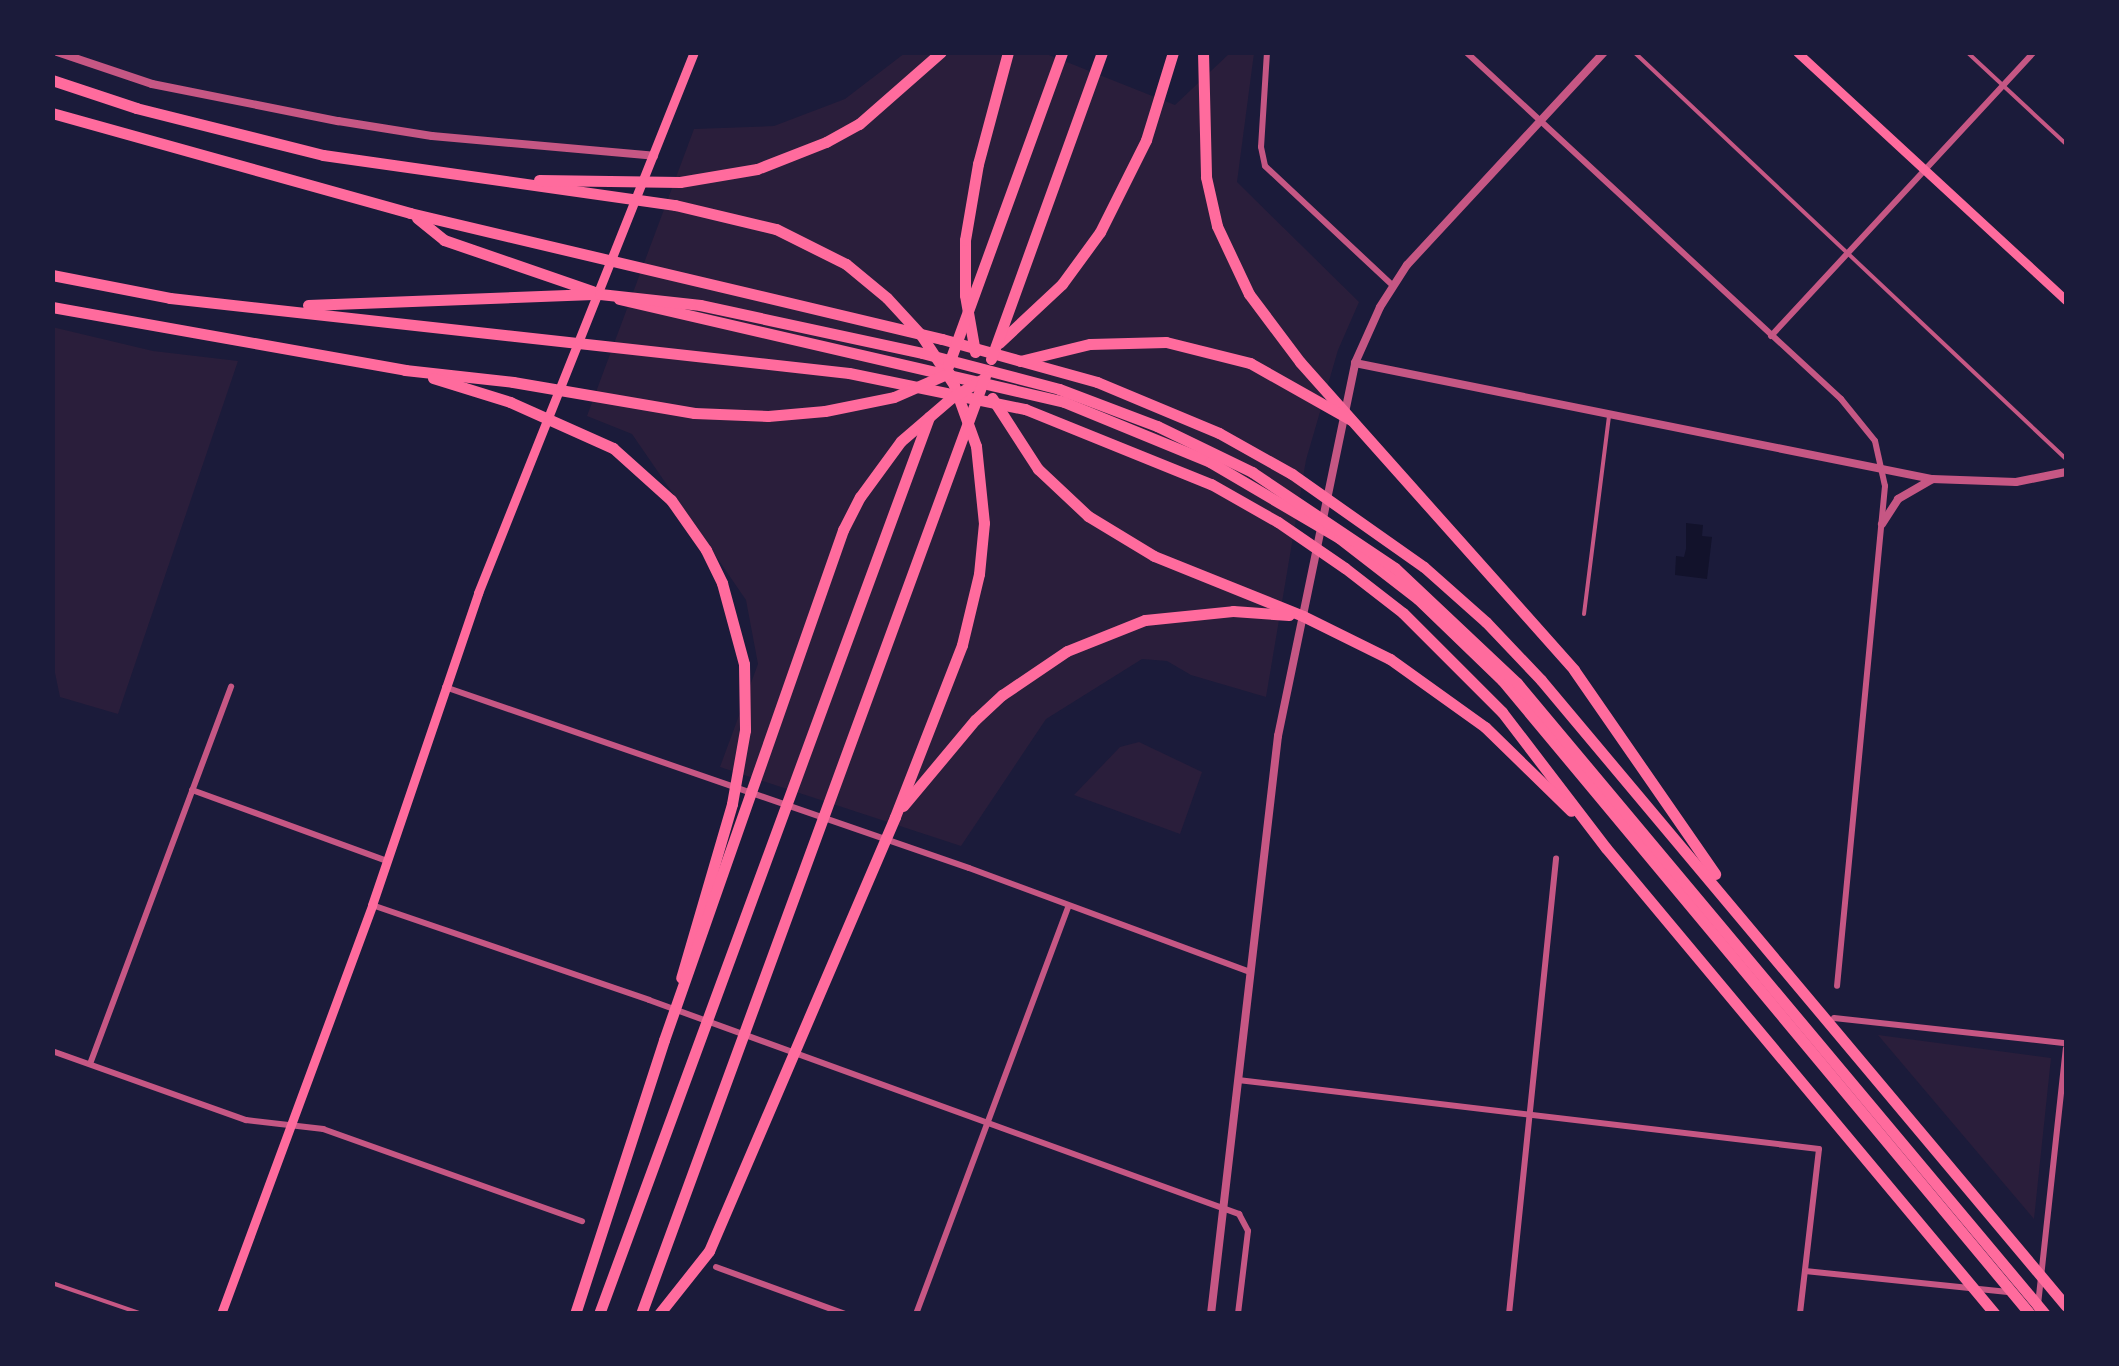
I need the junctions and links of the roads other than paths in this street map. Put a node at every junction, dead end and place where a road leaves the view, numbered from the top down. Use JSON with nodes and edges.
{"nodes":[{"id":1,"x":57,"y":52,"type":"edge"},
{"id":2,"x":694,"y":52,"type":"edge"},
{"id":3,"x":941,"y":52,"type":"edge"},
{"id":4,"x":1008,"y":52,"type":"edge"},
{"id":5,"x":1062,"y":52,"type":"edge"},
{"id":6,"x":1102,"y":52,"type":"edge"},
{"id":7,"x":1173,"y":52,"type":"edge"},
{"id":8,"x":1203,"y":52,"type":"edge"},
{"id":9,"x":1267,"y":52,"type":"edge"},
{"id":10,"x":1466,"y":52,"type":"edge"},
{"id":11,"x":1604,"y":52,"type":"edge"},
{"id":12,"x":1634,"y":52,"type":"edge"},
{"id":13,"x":1798,"y":52,"type":"edge"},
{"id":14,"x":1967,"y":52,"type":"edge"},
{"id":15,"x":2034,"y":52,"type":"edge"},
{"id":16,"x":52,"y":80,"type":"edge"},
{"id":17,"x":2004,"y":86,"type":"junction"},
{"id":18,"x":52,"y":114,"type":"edge"},
{"id":19,"x":1540,"y":122,"type":"junction"},
{"id":20,"x":2066,"y":144,"type":"edge"},
{"id":21,"x":654,"y":156,"type":"junction"},
{"id":22,"x":1925,"y":170,"type":"junction"},
{"id":23,"x":484,"y":179,"type":"junction"},
{"id":24,"x":410,"y":213,"type":"junction"},
{"id":25,"x":1848,"y":254,"type":"junction"},
{"id":26,"x":52,"y":274,"type":"edge"},
{"id":27,"x":1392,"y":285,"type":"junction"},
{"id":28,"x":600,"y":294,"type":"junction"},
{"id":29,"x":2066,"y":300,"type":"edge"},
{"id":30,"x":264,"y":306,"type":"junction"},
{"id":31,"x":52,"y":307,"type":"edge"},
{"id":32,"x":1771,"y":336,"type":"junction"},
{"id":33,"x":1355,"y":363,"type":"junction"},
{"id":34,"x":405,"y":370,"type":"junction"},
{"id":35,"x":1609,"y":414,"type":"junction"},
{"id":36,"x":1351,"y":420,"type":"junction"},
{"id":37,"x":2066,"y":459,"type":"edge"},
{"id":38,"x":1884,"y":470,"type":"junction"},
{"id":39,"x":2066,"y":472,"type":"edge"},
{"id":40,"x":1932,"y":478,"type":"junction"},
{"id":41,"x":1882,"y":524,"type":"junction"},
{"id":42,"x":1584,"y":614,"type":"dead end"},
{"id":43,"x":1303,"y":616,"type":"junction"},
{"id":44,"x":231,"y":686,"type":"dead end"},
{"id":45,"x":443,"y":687,"type":"junction"},
{"id":46,"x":192,"y":790,"type":"junction"},
{"id":47,"x":894,"y":818,"type":"junction"},
{"id":48,"x":1606,"y":848,"type":"junction"},
{"id":49,"x":1556,"y":858,"type":"dead end"},
{"id":50,"x":386,"y":861,"type":"junction"},
{"id":51,"x":372,"y":905,"type":"junction"},
{"id":52,"x":1068,"y":906,"type":"junction"},
{"id":53,"x":1744,"y":918,"type":"junction"},
{"id":54,"x":1250,"y":972,"type":"junction"},
{"id":55,"x":1837,"y":986,"type":"dead end"},
{"id":56,"x":1834,"y":1018,"type":"dead end"},
{"id":57,"x":664,"y":1040,"type":"junction"},
{"id":58,"x":2066,"y":1046,"type":"edge"},
{"id":59,"x":52,"y":1051,"type":"edge"},
{"id":60,"x":90,"y":1064,"type":"junction"},
{"id":61,"x":1238,"y":1080,"type":"junction"},
{"id":62,"x":1529,"y":1116,"type":"junction"},
{"id":63,"x":986,"y":1122,"type":"junction"},
{"id":64,"x":291,"y":1126,"type":"junction"},
{"id":65,"x":1225,"y":1208,"type":"junction"},
{"id":66,"x":582,"y":1221,"type":"dead end"},
{"id":67,"x":716,"y":1267,"type":"dead end"},
{"id":68,"x":1805,"y":1271,"type":"junction"},
{"id":69,"x":52,"y":1283,"type":"edge"},
{"id":70,"x":2038,"y":1295,"type":"junction"},
{"id":71,"x":2066,"y":1298,"type":"edge"},
{"id":72,"x":2066,"y":1306,"type":"edge"},
{"id":73,"x":142,"y":1314,"type":"edge"},
{"id":74,"x":221,"y":1314,"type":"edge"},
{"id":75,"x":575,"y":1314,"type":"edge"},
{"id":76,"x":599,"y":1314,"type":"edge"},
{"id":77,"x":641,"y":1314,"type":"edge"},
{"id":78,"x":659,"y":1314,"type":"edge"},
{"id":79,"x":845,"y":1314,"type":"edge"},
{"id":80,"x":916,"y":1314,"type":"edge"},
{"id":81,"x":1211,"y":1314,"type":"edge"},
{"id":82,"x":1238,"y":1314,"type":"edge"},
{"id":83,"x":1508,"y":1314,"type":"edge"},
{"id":84,"x":1800,"y":1314,"type":"edge"},
{"id":85,"x":1995,"y":1314,"type":"edge"},
{"id":86,"x":2033,"y":1314,"type":"edge"},
{"id":87,"x":2045,"y":1314,"type":"edge"}],
"edges":[{"from":1,"to":21,"type":"street"},
{"from":2,"to":21,"type":"main road"},
{"from":3,"to":23,"type":"highway"},
{"from":4,"to":43,"type":"highway"},
{"from":5,"to":76,"type":"highway"},
{"from":6,"to":77,"type":"highway"},
{"from":7,"to":34,"type":"highway"},
{"from":8,"to":36,"type":"highway"},
{"from":9,"to":27,"type":"street"},
{"from":10,"to":19,"type":"street"},
{"from":11,"to":19,"type":"street"},
{"from":12,"to":25,"type":"lane"},
{"from":13,"to":22,"type":"main road"},
{"from":14,"to":17,"type":"lane"},
{"from":15,"to":17,"type":"street"},
{"from":16,"to":23,"type":"highway"},
{"from":17,"to":20,"type":"lane"},
{"from":17,"to":22,"type":"street"},
{"from":18,"to":24,"type":"highway"},
{"from":19,"to":27,"type":"street"},
{"from":19,"to":32,"type":"street"},
{"from":21,"to":45,"type":"main road"},
{"from":22,"to":25,"type":"street"},
{"from":22,"to":29,"type":"main road"},
{"from":23,"to":47,"type":"highway"},
{"from":24,"to":28,"type":"highway"},
{"from":24,"to":53,"type":"highway"},
{"from":25,"to":32,"type":"street"},
{"from":25,"to":37,"type":"lane"},
{"from":26,"to":30,"type":"highway"},
{"from":27,"to":33,"type":"street"},
{"from":28,"to":30,"type":"highway"},
{"from":28,"to":86,"type":"highway"},
{"from":28,"to":87,"type":"highway"},
{"from":30,"to":48,"type":"highway"},
{"from":31,"to":34,"type":"highway"},
{"from":32,"to":38,"type":"street"},
{"from":33,"to":35,"type":"street"},
{"from":33,"to":54,"type":"street"},
{"from":34,"to":57,"type":"highway"},
{"from":35,"to":38,"type":"street"},
{"from":35,"to":42,"type":"lane"},
{"from":36,"to":53,"type":"highway"},
{"from":36,"to":57,"type":"highway"},
{"from":38,"to":40,"type":"street"},
{"from":38,"to":41,"type":"street"},
{"from":39,"to":40,"type":"street"},
{"from":40,"to":41,"type":"street"},
{"from":41,"to":55,"type":"street"},
{"from":43,"to":47,"type":"highway"},
{"from":43,"to":48,"type":"highway"},
{"from":44,"to":46,"type":"street"},
{"from":45,"to":50,"type":"main road"},
{"from":45,"to":52,"type":"street"},
{"from":46,"to":50,"type":"street"},
{"from":46,"to":60,"type":"street"},
{"from":47,"to":78,"type":"highway"},
{"from":48,"to":85,"type":"highway"},
{"from":49,"to":62,"type":"street"},
{"from":50,"to":51,"type":"main road"},
{"from":51,"to":63,"type":"street"},
{"from":51,"to":64,"type":"main road"},
{"from":52,"to":54,"type":"street"},
{"from":52,"to":63,"type":"street"},
{"from":53,"to":72,"type":"highway"},
{"from":54,"to":61,"type":"street"},
{"from":56,"to":58,"type":"street"},
{"from":57,"to":75,"type":"highway"},
{"from":58,"to":70,"type":"street"},
{"from":59,"to":60,"type":"street"},
{"from":60,"to":64,"type":"street"},
{"from":61,"to":62,"type":"street"},
{"from":61,"to":65,"type":"street"},
{"from":62,"to":68,"type":"street"},
{"from":62,"to":83,"type":"street"},
{"from":63,"to":65,"type":"street"},
{"from":63,"to":80,"type":"street"},
{"from":64,"to":66,"type":"street"},
{"from":64,"to":74,"type":"main road"},
{"from":65,"to":81,"type":"street"},
{"from":65,"to":82,"type":"street"},
{"from":67,"to":79,"type":"street"},
{"from":68,"to":70,"type":"street"},
{"from":68,"to":84,"type":"street"},
{"from":69,"to":73,"type":"lane"},
{"from":70,"to":71,"type":"street"},
{"from":70,"to":86,"type":"street"}]}
